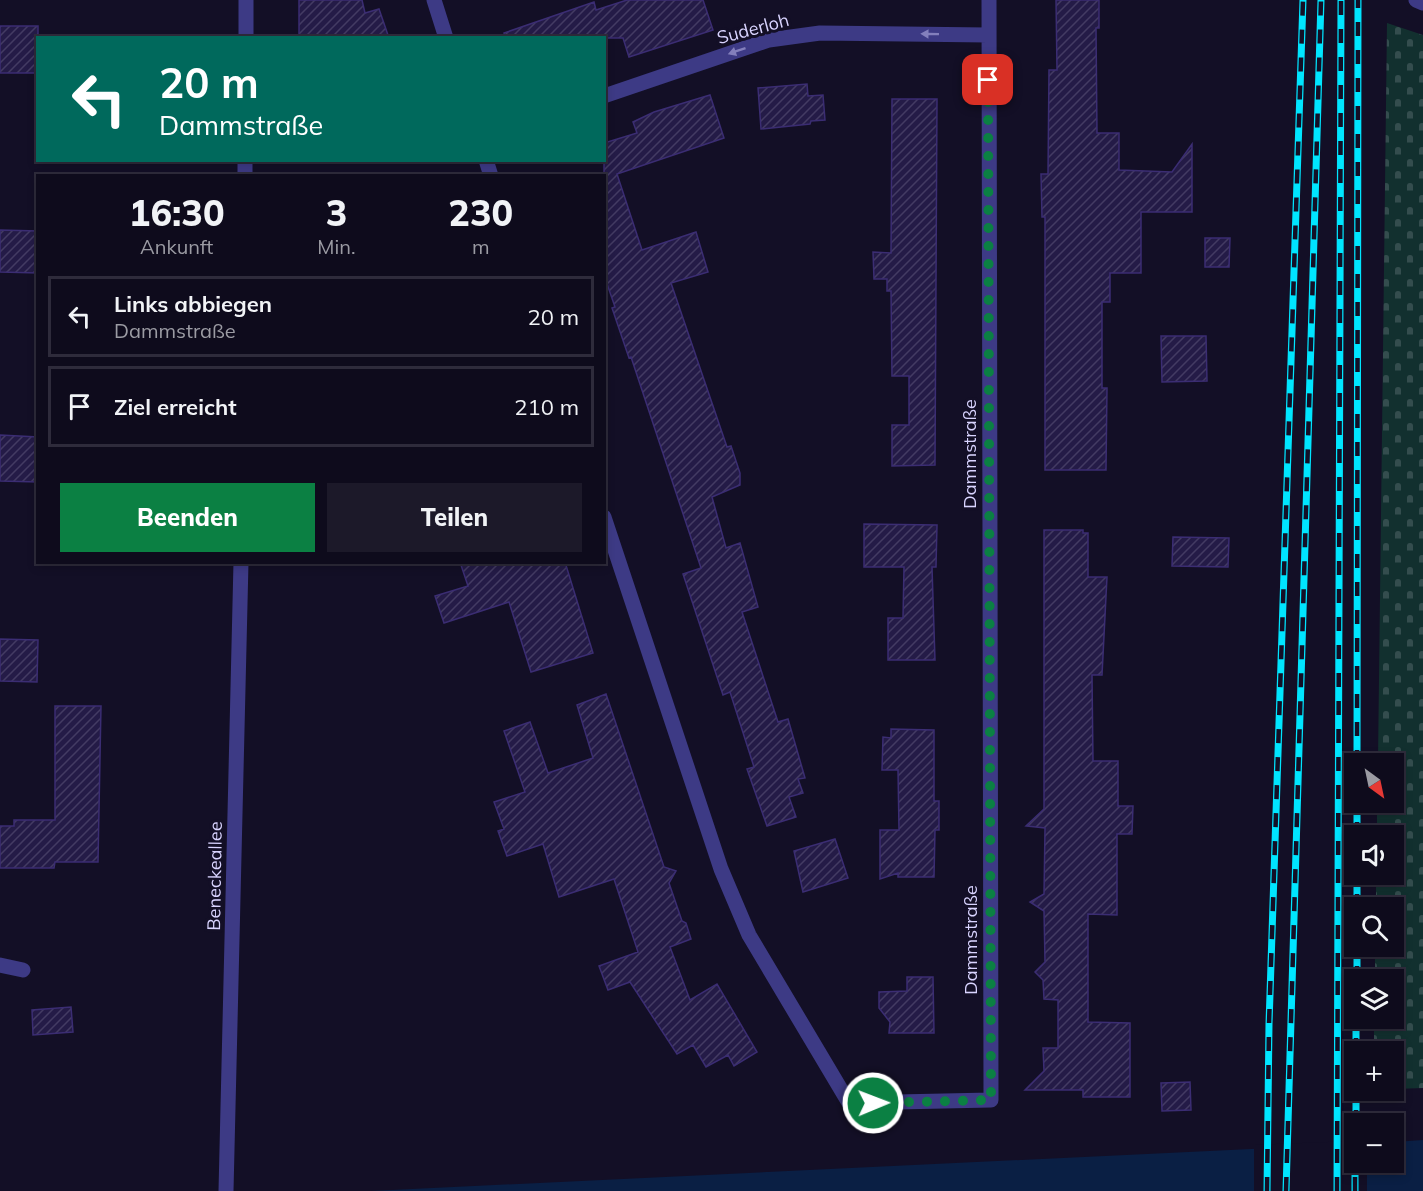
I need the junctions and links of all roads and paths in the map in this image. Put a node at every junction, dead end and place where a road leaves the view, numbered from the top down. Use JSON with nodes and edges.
{"nodes":[{"id":1,"x":246,"y":0,"type":"edge"},
{"id":2,"x":434,"y":0,"type":"edge"},
{"id":3,"x":989,"y":0,"type":"edge"},
{"id":4,"x":1416,"y":0,"type":"edge"},
{"id":5,"x":1423,"y":3,"type":"edge"},
{"id":6,"x":988,"y":35,"type":"junction"},
{"id":7,"x":246,"y":36,"type":"edge"},
{"id":8,"x":445,"y":36,"type":"edge"},
{"id":9,"x":606,"y":95,"type":"edge"},
{"id":10,"x":606,"y":523,"type":"edge"},
{"id":11,"x":241,"y":564,"type":"edge"},
{"id":12,"x":0,"y":965,"type":"edge"},
{"id":13,"x":23,"y":970,"type":"dead end"},
{"id":14,"x":226,"y":1191,"type":"edge"}],
"edges":[{"from":1,"to":7,"type":"street"},
{"from":2,"to":8,"type":"street"},
{"from":3,"to":6,"type":"street","name":"Dammstraße"},
{"from":4,"to":5,"type":"street"},
{"from":6,"to":9,"type":"street","name":"Suderloh","one_way":true},
{"from":6,"to":10,"type":"street","name":"Dammstraße"},
{"from":11,"to":14,"type":"street","name":"Beneckeallee"},
{"from":12,"to":13,"type":"street"}]}
